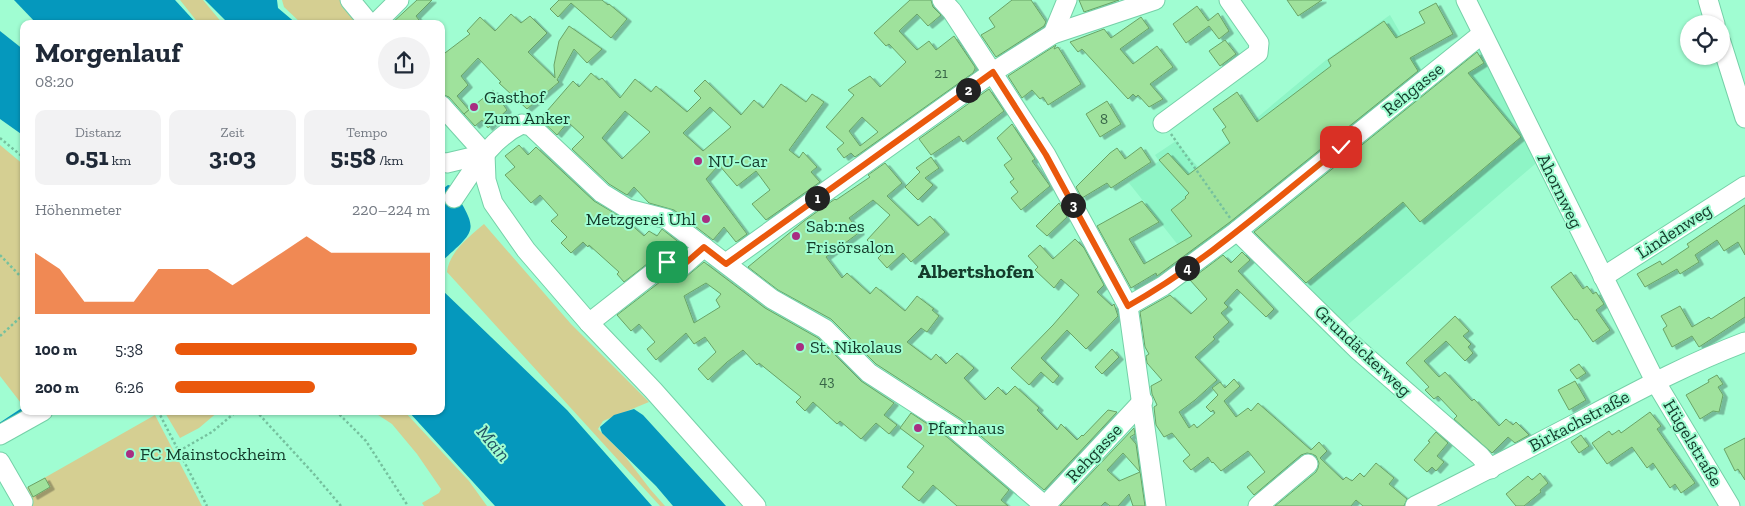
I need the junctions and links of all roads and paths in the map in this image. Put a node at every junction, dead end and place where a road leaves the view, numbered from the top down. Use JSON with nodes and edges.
{"nodes":[{"id":1,"x":350,"y":0,"type":"edge"},
{"id":2,"x":399,"y":0,"type":"edge"},
{"id":3,"x":942,"y":0,"type":"edge"},
{"id":4,"x":1067,"y":0,"type":"edge"},
{"id":5,"x":1155,"y":0,"type":"edge"},
{"id":6,"x":1229,"y":0,"type":"edge"},
{"id":7,"x":1466,"y":0,"type":"edge"},
{"id":8,"x":1708,"y":0,"type":"edge"},
{"id":9,"x":1713,"y":15,"type":"edge"},
{"id":10,"x":367,"y":20,"type":"edge"},
{"id":11,"x":379,"y":20,"type":"edge"},
{"id":12,"x":1053,"y":34,"type":"junction"},
{"id":13,"x":1482,"y":34,"type":"junction"},
{"id":14,"x":1728,"y":65,"type":"edge"},
{"id":15,"x":993,"y":72,"type":"junction"},
{"id":16,"x":445,"y":109,"type":"edge"},
{"id":17,"x":1745,"y":118,"type":"edge"},
{"id":18,"x":1163,"y":123,"type":"joint"},
{"id":19,"x":0,"y":138,"type":"edge"},
{"id":20,"x":485,"y":154,"type":"junction"},
{"id":21,"x":20,"y":155,"type":"edge"},
{"id":22,"x":445,"y":163,"type":"edge"},
{"id":23,"x":1745,"y":186,"type":"edge"},
{"id":24,"x":454,"y":198,"type":"dead end"},
{"id":25,"x":1237,"y":231,"type":"junction"},
{"id":26,"x":704,"y":247,"type":"junction"},
{"id":27,"x":0,"y":255,"type":"edge"},
{"id":28,"x":726,"y":264,"type":"junction"},
{"id":29,"x":20,"y":276,"type":"edge"},
{"id":30,"x":1603,"y":277,"type":"junction"},
{"id":31,"x":1128,"y":306,"type":"junction"},
{"id":32,"x":20,"y":318,"type":"edge"},
{"id":33,"x":589,"y":322,"type":"junction"},
{"id":34,"x":0,"y":336,"type":"edge"},
{"id":35,"x":1745,"y":342,"type":"edge"},
{"id":36,"x":1655,"y":381,"type":"junction"},
{"id":37,"x":1142,"y":401,"type":"junction"},
{"id":38,"x":36,"y":415,"type":"edge"},
{"id":39,"x":160,"y":415,"type":"edge"},
{"id":40,"x":232,"y":415,"type":"edge"},
{"id":41,"x":260,"y":415,"type":"edge"},
{"id":42,"x":340,"y":415,"type":"edge"},
{"id":43,"x":0,"y":435,"type":"edge"},
{"id":44,"x":179,"y":451,"type":"junction"},
{"id":45,"x":0,"y":462,"type":"edge"},
{"id":46,"x":1308,"y":464,"type":"dead end"},
{"id":47,"x":1491,"y":468,"type":"junction"},
{"id":48,"x":1745,"y":499,"type":"edge"},
{"id":49,"x":1028,"y":500,"type":"edge"},
{"id":50,"x":23,"y":502,"type":"dead end"},
{"id":51,"x":207,"y":506,"type":"edge"},
{"id":52,"x":341,"y":506,"type":"edge"},
{"id":53,"x":408,"y":506,"type":"edge"},
{"id":54,"x":756,"y":506,"type":"edge"},
{"id":55,"x":1045,"y":506,"type":"edge"},
{"id":56,"x":1156,"y":506,"type":"edge"},
{"id":57,"x":1258,"y":506,"type":"edge"},
{"id":58,"x":1415,"y":506,"type":"edge"},
{"id":59,"x":1730,"y":506,"type":"edge"},
{"id":60,"x":1736,"y":506,"type":"edge"}],
"edges":[{"from":1,"to":10,"type":"street"},
{"from":2,"to":11,"type":"street"},
{"from":3,"to":15,"type":"street","name":"Rehgasse"},
{"from":4,"to":12,"type":"street"},
{"from":5,"to":12,"type":"street"},
{"from":6,"to":18,"type":"street"},
{"from":7,"to":13,"type":"street","name":"Ahornweg"},
{"from":8,"to":9,"type":"street"},
{"from":12,"to":15,"type":"street"},
{"from":13,"to":25,"type":"street","name":"Rehgasse"},
{"from":13,"to":30,"type":"street","name":"Ahornweg"},
{"from":14,"to":17,"type":"street"},
{"from":15,"to":28,"type":"street"},
{"from":15,"to":31,"type":"street","name":"Rehgasse"},
{"from":16,"to":20,"type":"street"},
{"from":18,"to":25,"type":"path"},
{"from":19,"to":21,"type":"path"},
{"from":20,"to":22,"type":"street"},
{"from":20,"to":24,"type":"street"},
{"from":20,"to":26,"type":"street"},
{"from":20,"to":33,"type":"street"},
{"from":23,"to":30,"type":"street","name":"Lindenweg"},
{"from":25,"to":31,"type":"street","name":"Rehgasse"},
{"from":25,"to":47,"type":"street","name":"Grundäckerweg"},
{"from":26,"to":28,"type":"street"},
{"from":26,"to":33,"type":"street"},
{"from":27,"to":29,"type":"path"},
{"from":28,"to":49,"type":"street"},
{"from":30,"to":36,"type":"street","name":"Ahornweg"},
{"from":31,"to":37,"type":"street","name":"Rehgasse"},
{"from":32,"to":34,"type":"path"},
{"from":33,"to":54,"type":"street"},
{"from":35,"to":36,"type":"street","name":"Birkachstraße"},
{"from":36,"to":47,"type":"street","name":"Birkachstraße"},
{"from":36,"to":59,"type":"street","name":"Hügelstraße"},
{"from":37,"to":55,"type":"street","name":"Rehgasse"},
{"from":37,"to":56,"type":"street","name":"Rehgasse"},
{"from":38,"to":43,"type":"street"},
{"from":39,"to":44,"type":"path"},
{"from":40,"to":44,"type":"path"},
{"from":41,"to":52,"type":"path"},
{"from":42,"to":53,"type":"path"},
{"from":44,"to":51,"type":"path"},
{"from":45,"to":50,"type":"street"},
{"from":46,"to":57,"type":"street"},
{"from":47,"to":58,"type":"street","name":"Birkachstraße"},
{"from":48,"to":60,"type":"street"},
{"from":49,"to":55,"type":"street"}]}
